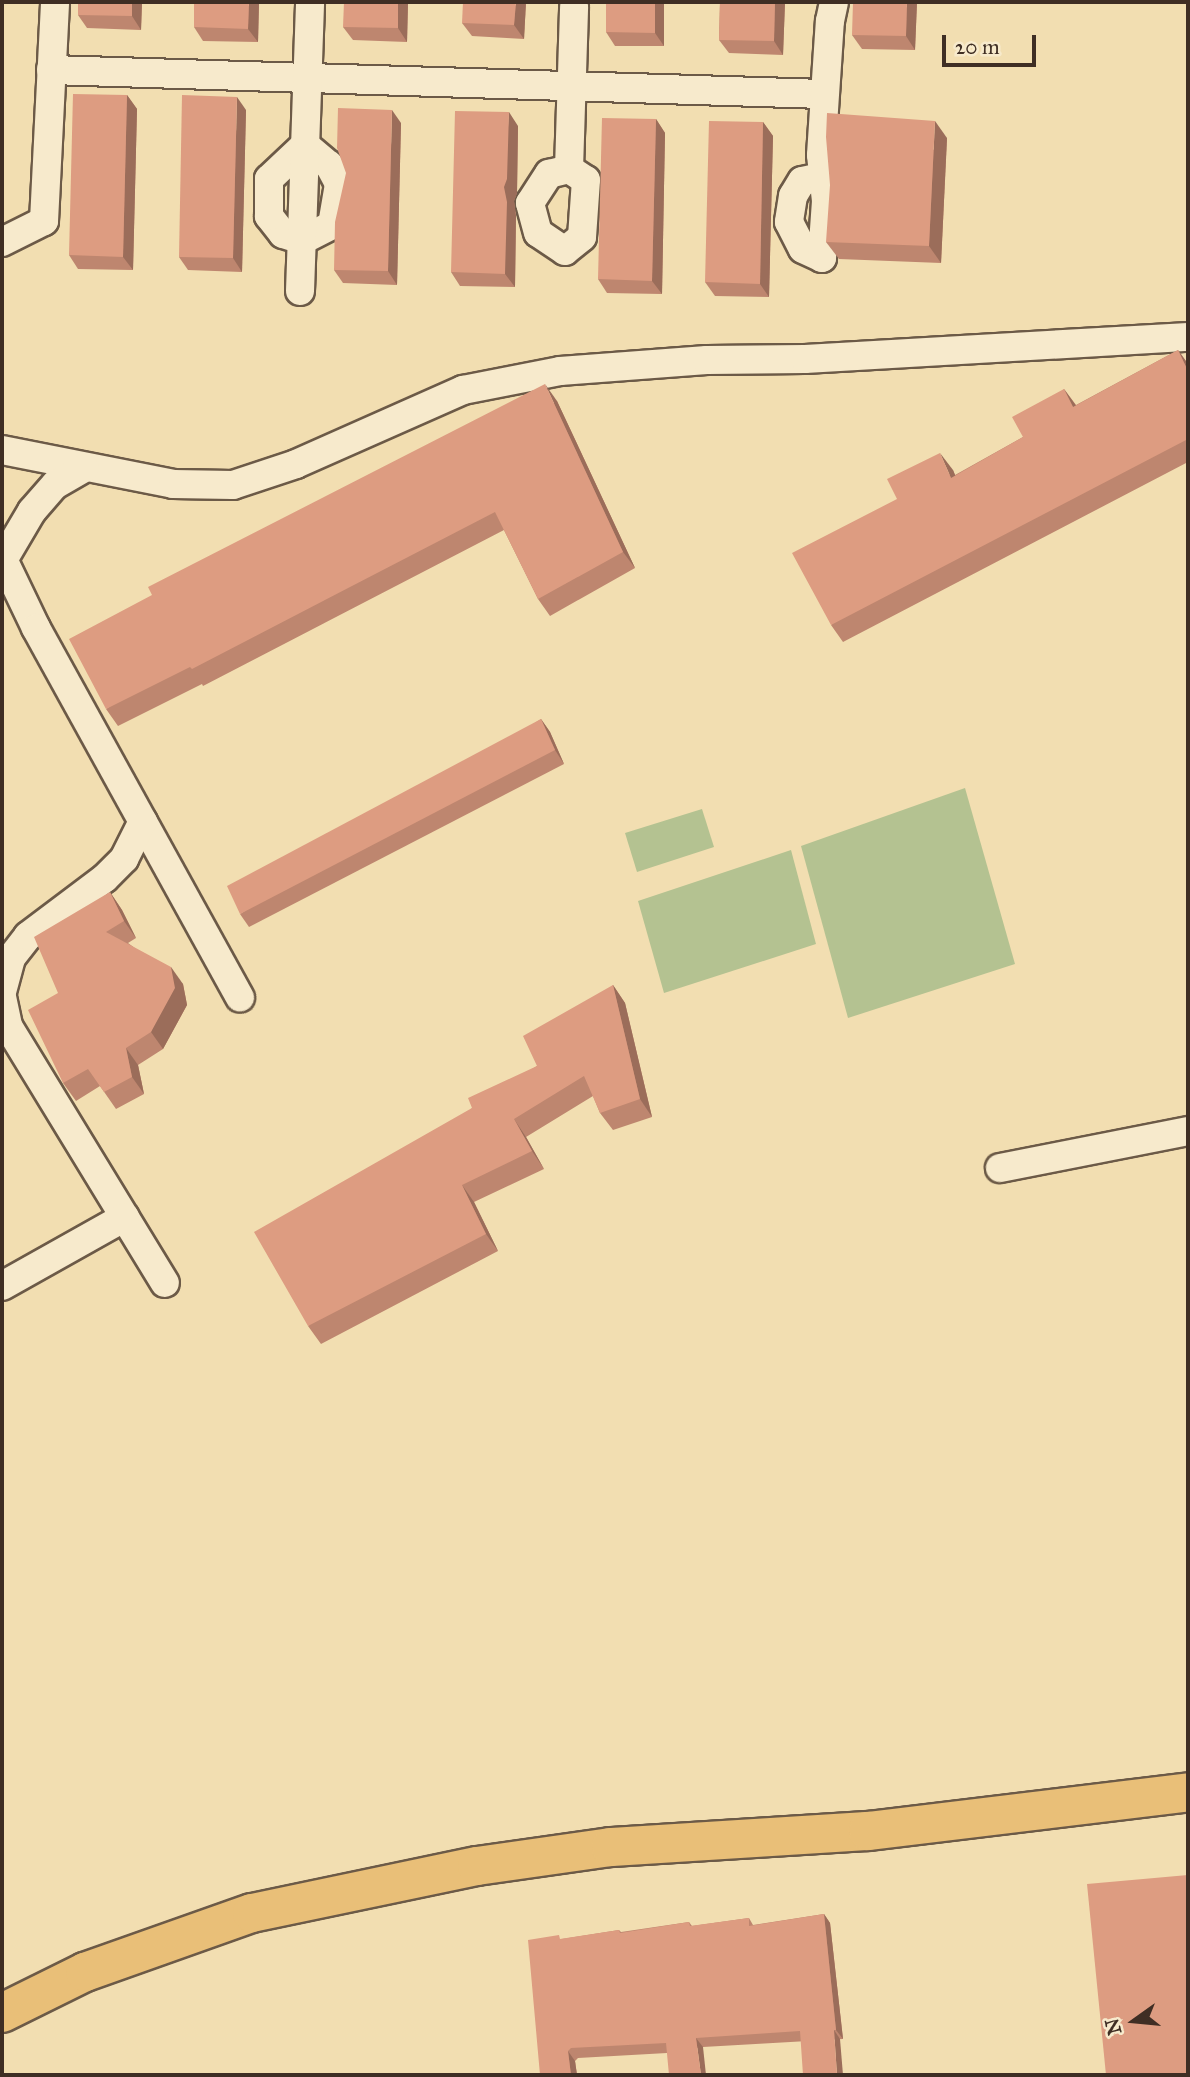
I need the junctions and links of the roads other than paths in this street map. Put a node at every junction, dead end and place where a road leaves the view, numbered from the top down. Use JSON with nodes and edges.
{"nodes":[{"id":1,"x":55,"y":2,"type":"edge"},
{"id":2,"x":310,"y":2,"type":"edge"},
{"id":3,"x":576,"y":3,"type":"edge"},
{"id":4,"x":827,"y":8,"type":"edge"},
{"id":5,"x":51,"y":70,"type":"junction"},
{"id":6,"x":307,"y":78,"type":"junction"},
{"id":7,"x":572,"y":86,"type":"junction"},
{"id":8,"x":824,"y":94,"type":"junction"},
{"id":9,"x":569,"y":169,"type":"dead end"},
{"id":10,"x":821,"y":177,"type":"dead end"},
{"id":11,"x":2,"y":242,"type":"edge"},
{"id":12,"x":300,"y":291,"type":"dead end"},
{"id":13,"x":1188,"y":337,"type":"edge"},
{"id":14,"x":2,"y":450,"type":"edge"},
{"id":15,"x":85,"y":468,"type":"junction"},
{"id":16,"x":3,"y":558,"type":"edge"},
{"id":17,"x":143,"y":821,"type":"junction"},
{"id":18,"x":2,"y":995,"type":"edge"},
{"id":19,"x":240,"y":997,"type":"dead end"},
{"id":20,"x":1188,"y":1131,"type":"edge"},
{"id":21,"x":1000,"y":1168,"type":"dead end"},
{"id":22,"x":125,"y":1217,"type":"junction"},
{"id":23,"x":165,"y":1283,"type":"dead end"},
{"id":24,"x":2,"y":1286,"type":"edge"},
{"id":25,"x":1188,"y":1792,"type":"edge"},
{"id":26,"x":2,"y":2013,"type":"edge"}],
"edges":[{"from":1,"to":5,"type":"street"},
{"from":2,"to":6,"type":"street"},
{"from":3,"to":7,"type":"street"},
{"from":4,"to":8,"type":"street"},
{"from":5,"to":6,"type":"street"},
{"from":5,"to":11,"type":"street"},
{"from":6,"to":7,"type":"street"},
{"from":6,"to":12,"type":"street"},
{"from":7,"to":8,"type":"street"},
{"from":7,"to":9,"type":"street"},
{"from":8,"to":10,"type":"street"},
{"from":13,"to":15,"type":"street"},
{"from":14,"to":15,"type":"street"},
{"from":15,"to":16,"type":"street"},
{"from":16,"to":17,"type":"street"},
{"from":17,"to":18,"type":"street"},
{"from":17,"to":19,"type":"street"},
{"from":18,"to":22,"type":"street"},
{"from":20,"to":21,"type":"street"},
{"from":22,"to":23,"type":"street"},
{"from":22,"to":24,"type":"street"},
{"from":25,"to":26,"type":"main road"}]}
